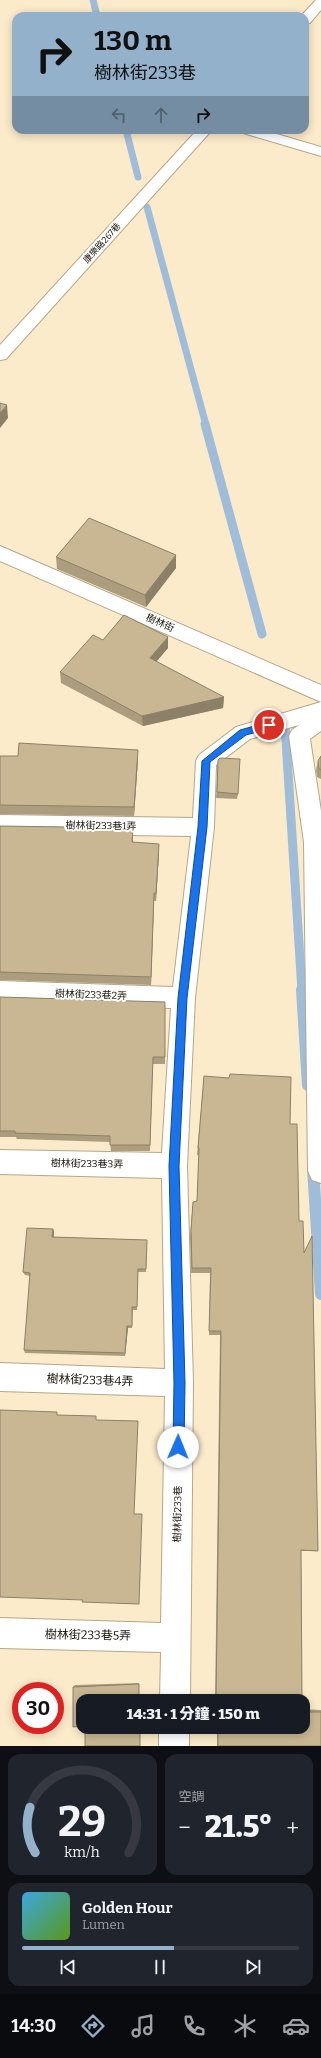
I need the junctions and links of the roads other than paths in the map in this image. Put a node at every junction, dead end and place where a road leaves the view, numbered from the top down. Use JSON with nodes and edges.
{"nodes":[{"id":1,"x":321,"y":2,"type":"edge"},
{"id":2,"x":309,"y":16,"type":"edge"},
{"id":3,"x":201,"y":134,"type":"edge"},
{"id":4,"x":261,"y":134,"type":"edge"},
{"id":5,"x":321,"y":152,"type":"edge"},
{"id":6,"x":0,"y":355,"type":"edge"},
{"id":7,"x":0,"y":553,"type":"edge"},
{"id":8,"x":321,"y":694,"type":"edge"},
{"id":9,"x":321,"y":710,"type":"edge"},
{"id":10,"x":321,"y":720,"type":"edge"},
{"id":11,"x":0,"y":824,"type":"edge"},
{"id":12,"x":202,"y":827,"type":"junction"},
{"id":13,"x":318,"y":844,"type":"edge"},
{"id":14,"x":0,"y":992,"type":"edge"},
{"id":15,"x":182,"y":998,"type":"junction"},
{"id":16,"x":0,"y":1162,"type":"edge"},
{"id":17,"x":174,"y":1166,"type":"junction"},
{"id":18,"x":321,"y":1171,"type":"edge"},
{"id":19,"x":0,"y":1377,"type":"edge"},
{"id":20,"x":179,"y":1383,"type":"junction"},
{"id":21,"x":0,"y":1633,"type":"edge"},
{"id":22,"x":176,"y":1638,"type":"junction"},
{"id":23,"x":175,"y":1694,"type":"edge"},
{"id":24,"x":174,"y":1734,"type":"edge"},
{"id":25,"x":174,"y":1746,"type":"edge"}],
"edges":[{"from":1,"to":2,"type":"street"},
{"from":3,"to":6,"type":"street","name":"康樂路267巷"},
{"from":4,"to":5,"type":"street"},
{"from":7,"to":8,"type":"street","name":"樹林街"},
{"from":9,"to":12,"type":"street","name":"樹林街233巷"},
{"from":10,"to":13,"type":"street"},
{"from":11,"to":12,"type":"street","name":"樹林街233巷1弄"},
{"from":12,"to":15,"type":"street","name":"樹林街233巷"},
{"from":13,"to":18,"type":"street"},
{"from":14,"to":15,"type":"street","name":"樹林街233巷2弄"},
{"from":15,"to":17,"type":"street","name":"樹林街233巷"},
{"from":16,"to":17,"type":"street","name":"樹林街233巷3弄"},
{"from":17,"to":20,"type":"street","name":"樹林街233巷"},
{"from":19,"to":20,"type":"street","name":"樹林街233巷4弄"},
{"from":20,"to":22,"type":"street","name":"樹林街233巷"},
{"from":21,"to":22,"type":"street","name":"樹林街233巷5弄"},
{"from":22,"to":23,"type":"street","name":"樹林街233巷"},
{"from":24,"to":25,"type":"street"}]}
